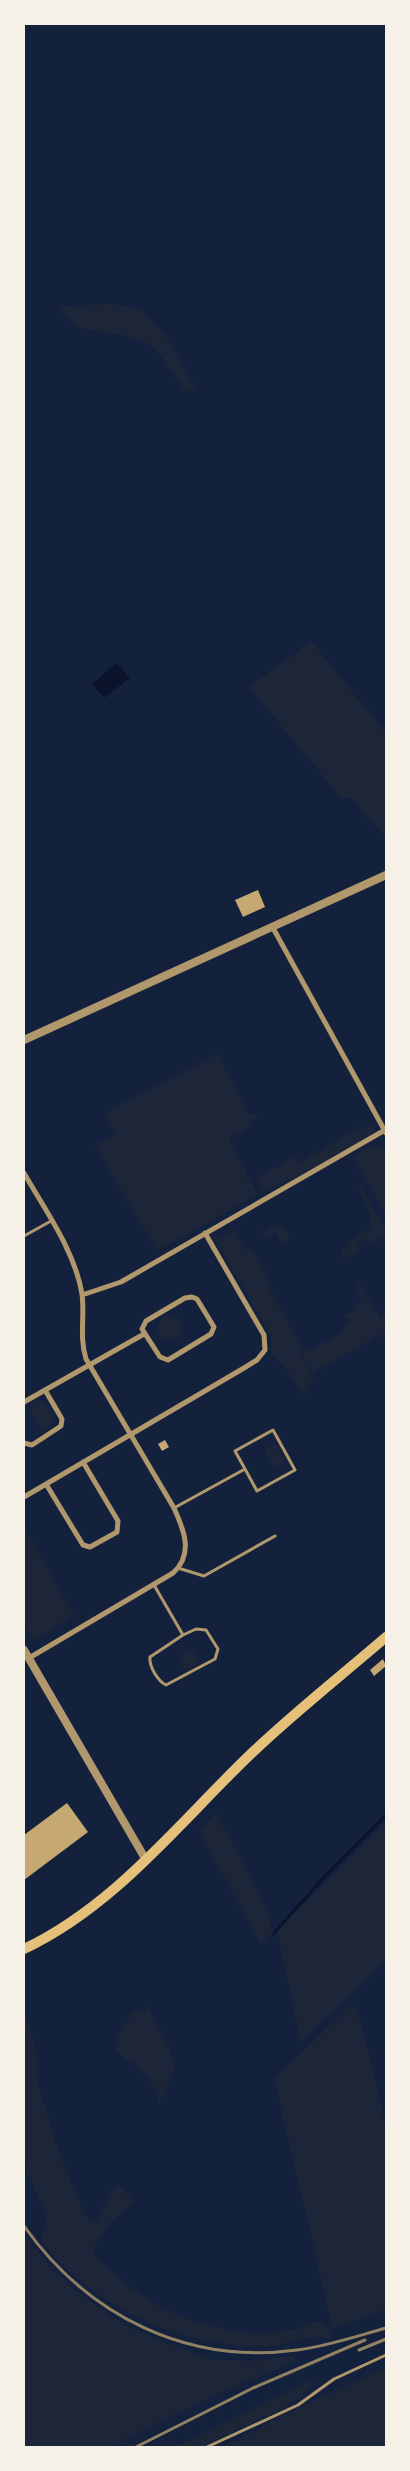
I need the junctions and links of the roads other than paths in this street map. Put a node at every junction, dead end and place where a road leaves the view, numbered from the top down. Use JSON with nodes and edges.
{"nodes":[{"id":1,"x":386,"y":875,"type":"edge"},
{"id":2,"x":273,"y":928,"type":"junction"},
{"id":3,"x":24,"y":1040,"type":"edge"},
{"id":4,"x":386,"y":1132,"type":"edge"},
{"id":5,"x":24,"y":1173,"type":"edge"},
{"id":6,"x":51,"y":1221,"type":"junction"},
{"id":7,"x":205,"y":1233,"type":"junction"},
{"id":8,"x":24,"y":1236,"type":"edge"},
{"id":9,"x":82,"y":1295,"type":"junction"},
{"id":10,"x":144,"y":1334,"type":"junction"},
{"id":11,"x":89,"y":1366,"type":"junction"},
{"id":12,"x":45,"y":1390,"type":"junction"},
{"id":13,"x":24,"y":1402,"type":"edge"},
{"id":14,"x":129,"y":1435,"type":"junction"},
{"id":15,"x":24,"y":1443,"type":"edge"},
{"id":16,"x":83,"y":1462,"type":"junction"},
{"id":17,"x":245,"y":1469,"type":"junction"},
{"id":18,"x":46,"y":1484,"type":"junction"},
{"id":19,"x":24,"y":1497,"type":"edge"},
{"id":20,"x":174,"y":1508,"type":"junction"},
{"id":21,"x":275,"y":1536,"type":"dead end"},
{"id":22,"x":178,"y":1568,"type":"junction"},
{"id":23,"x":154,"y":1585,"type":"junction"},
{"id":24,"x":183,"y":1635,"type":"junction"},
{"id":25,"x":386,"y":1637,"type":"edge"},
{"id":26,"x":24,"y":1650,"type":"edge"},
{"id":27,"x":29,"y":1658,"type":"junction"},
{"id":28,"x":146,"y":1860,"type":"junction"},
{"id":29,"x":24,"y":1949,"type":"edge"},
{"id":30,"x":386,"y":2355,"type":"edge"},
{"id":31,"x":208,"y":2447,"type":"edge"}],
"edges":[{"from":1,"to":2,"type":"street"},
{"from":2,"to":3,"type":"street"},
{"from":2,"to":4,"type":"street"},
{"from":4,"to":7,"type":"street"},
{"from":5,"to":6,"type":"street"},
{"from":6,"to":8,"type":"lane"},
{"from":6,"to":9,"type":"street"},
{"from":7,"to":9,"type":"street"},
{"from":7,"to":14,"type":"street"},
{"from":9,"to":11,"type":"street"},
{"from":10,"to":10,"type":"street"},
{"from":10,"to":11,"type":"street"},
{"from":11,"to":12,"type":"street"},
{"from":11,"to":14,"type":"street"},
{"from":12,"to":13,"type":"street"},
{"from":12,"to":15,"type":"street"},
{"from":14,"to":16,"type":"street"},
{"from":14,"to":20,"type":"street"},
{"from":16,"to":18,"type":"street"},
{"from":16,"to":18,"type":"street"},
{"from":17,"to":17,"type":"lane"},
{"from":17,"to":20,"type":"lane"},
{"from":18,"to":19,"type":"street"},
{"from":20,"to":22,"type":"street"},
{"from":21,"to":22,"type":"lane"},
{"from":22,"to":23,"type":"street"},
{"from":23,"to":24,"type":"lane"},
{"from":23,"to":27,"type":"street"},
{"from":24,"to":24,"type":"lane"},
{"from":25,"to":28,"type":"main road"},
{"from":26,"to":27,"type":"street"},
{"from":27,"to":28,"type":"street"},
{"from":28,"to":29,"type":"main road"},
{"from":30,"to":31,"type":"lane"}]}
